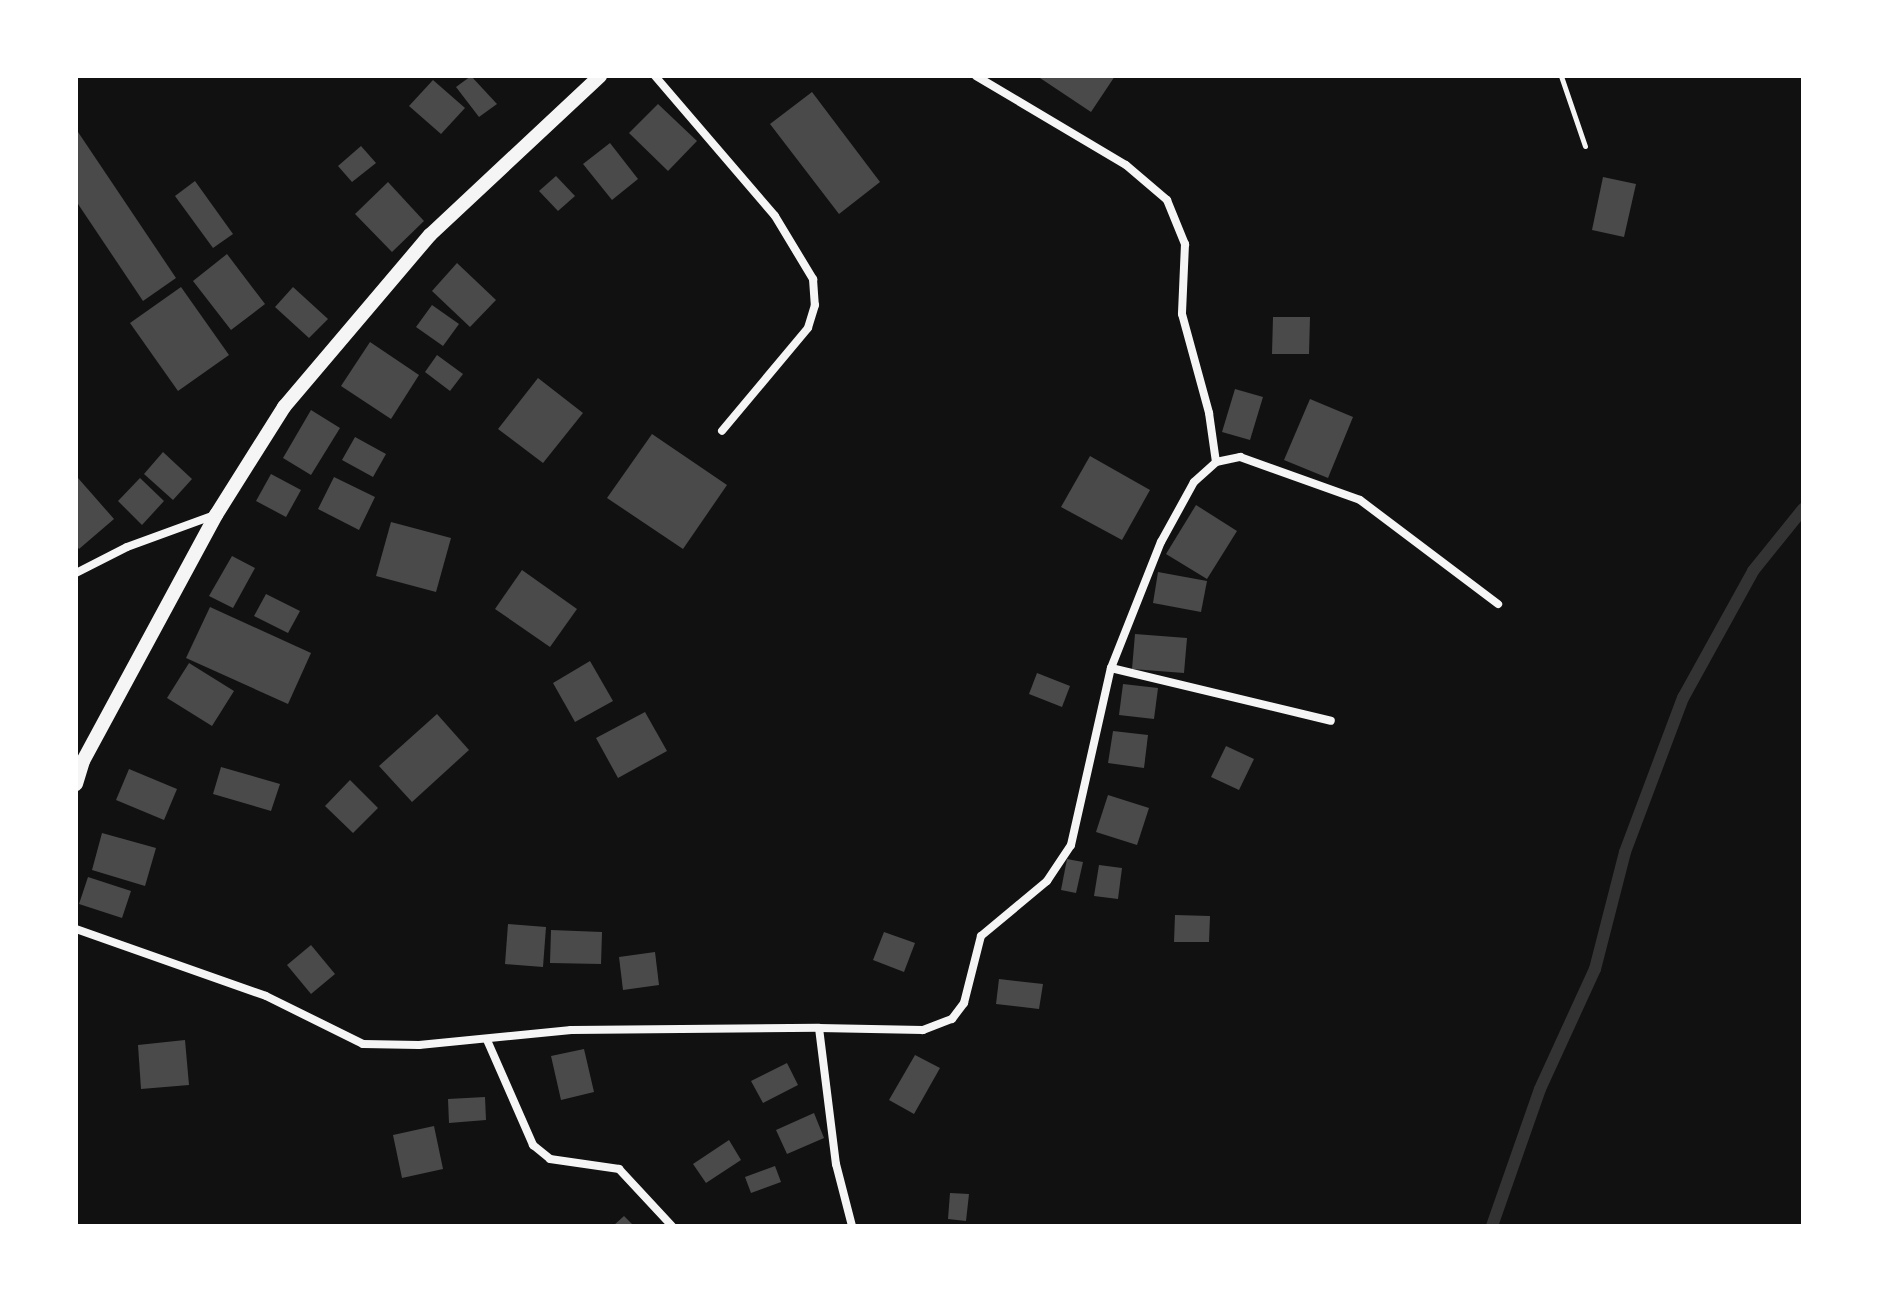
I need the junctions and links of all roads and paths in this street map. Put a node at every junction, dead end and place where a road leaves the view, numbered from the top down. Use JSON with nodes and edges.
{"nodes":[{"id":1,"x":600,"y":76,"type":"edge"},
{"id":2,"x":655,"y":76,"type":"edge"},
{"id":3,"x":976,"y":76,"type":"edge"},
{"id":4,"x":1561,"y":76,"type":"edge"},
{"id":5,"x":1585,"y":146,"type":"dead end"},
{"id":6,"x":722,"y":431,"type":"dead end"},
{"id":7,"x":1216,"y":462,"type":"junction"},
{"id":8,"x":216,"y":515,"type":"junction"},
{"id":9,"x":76,"y":573,"type":"edge"},
{"id":10,"x":1498,"y":604,"type":"dead end"},
{"id":11,"x":1111,"y":668,"type":"junction"},
{"id":12,"x":1331,"y":721,"type":"dead end"},
{"id":13,"x":76,"y":784,"type":"edge"},
{"id":14,"x":76,"y":929,"type":"edge"},
{"id":15,"x":819,"y":1028,"type":"junction"},
{"id":16,"x":487,"y":1040,"type":"junction"},
{"id":17,"x":672,"y":1226,"type":"edge"},
{"id":18,"x":852,"y":1226,"type":"edge"}],
"edges":[{"from":1,"to":8,"type":"street"},
{"from":2,"to":6,"type":"street"},
{"from":3,"to":7,"type":"street"},
{"from":4,"to":5,"type":"path"},
{"from":7,"to":10,"type":"street"},
{"from":7,"to":11,"type":"street"},
{"from":8,"to":9,"type":"street"},
{"from":8,"to":13,"type":"street"},
{"from":11,"to":12,"type":"street"},
{"from":11,"to":15,"type":"street"},
{"from":14,"to":16,"type":"street"},
{"from":15,"to":16,"type":"street"},
{"from":15,"to":18,"type":"street"},
{"from":16,"to":17,"type":"street"}]}
